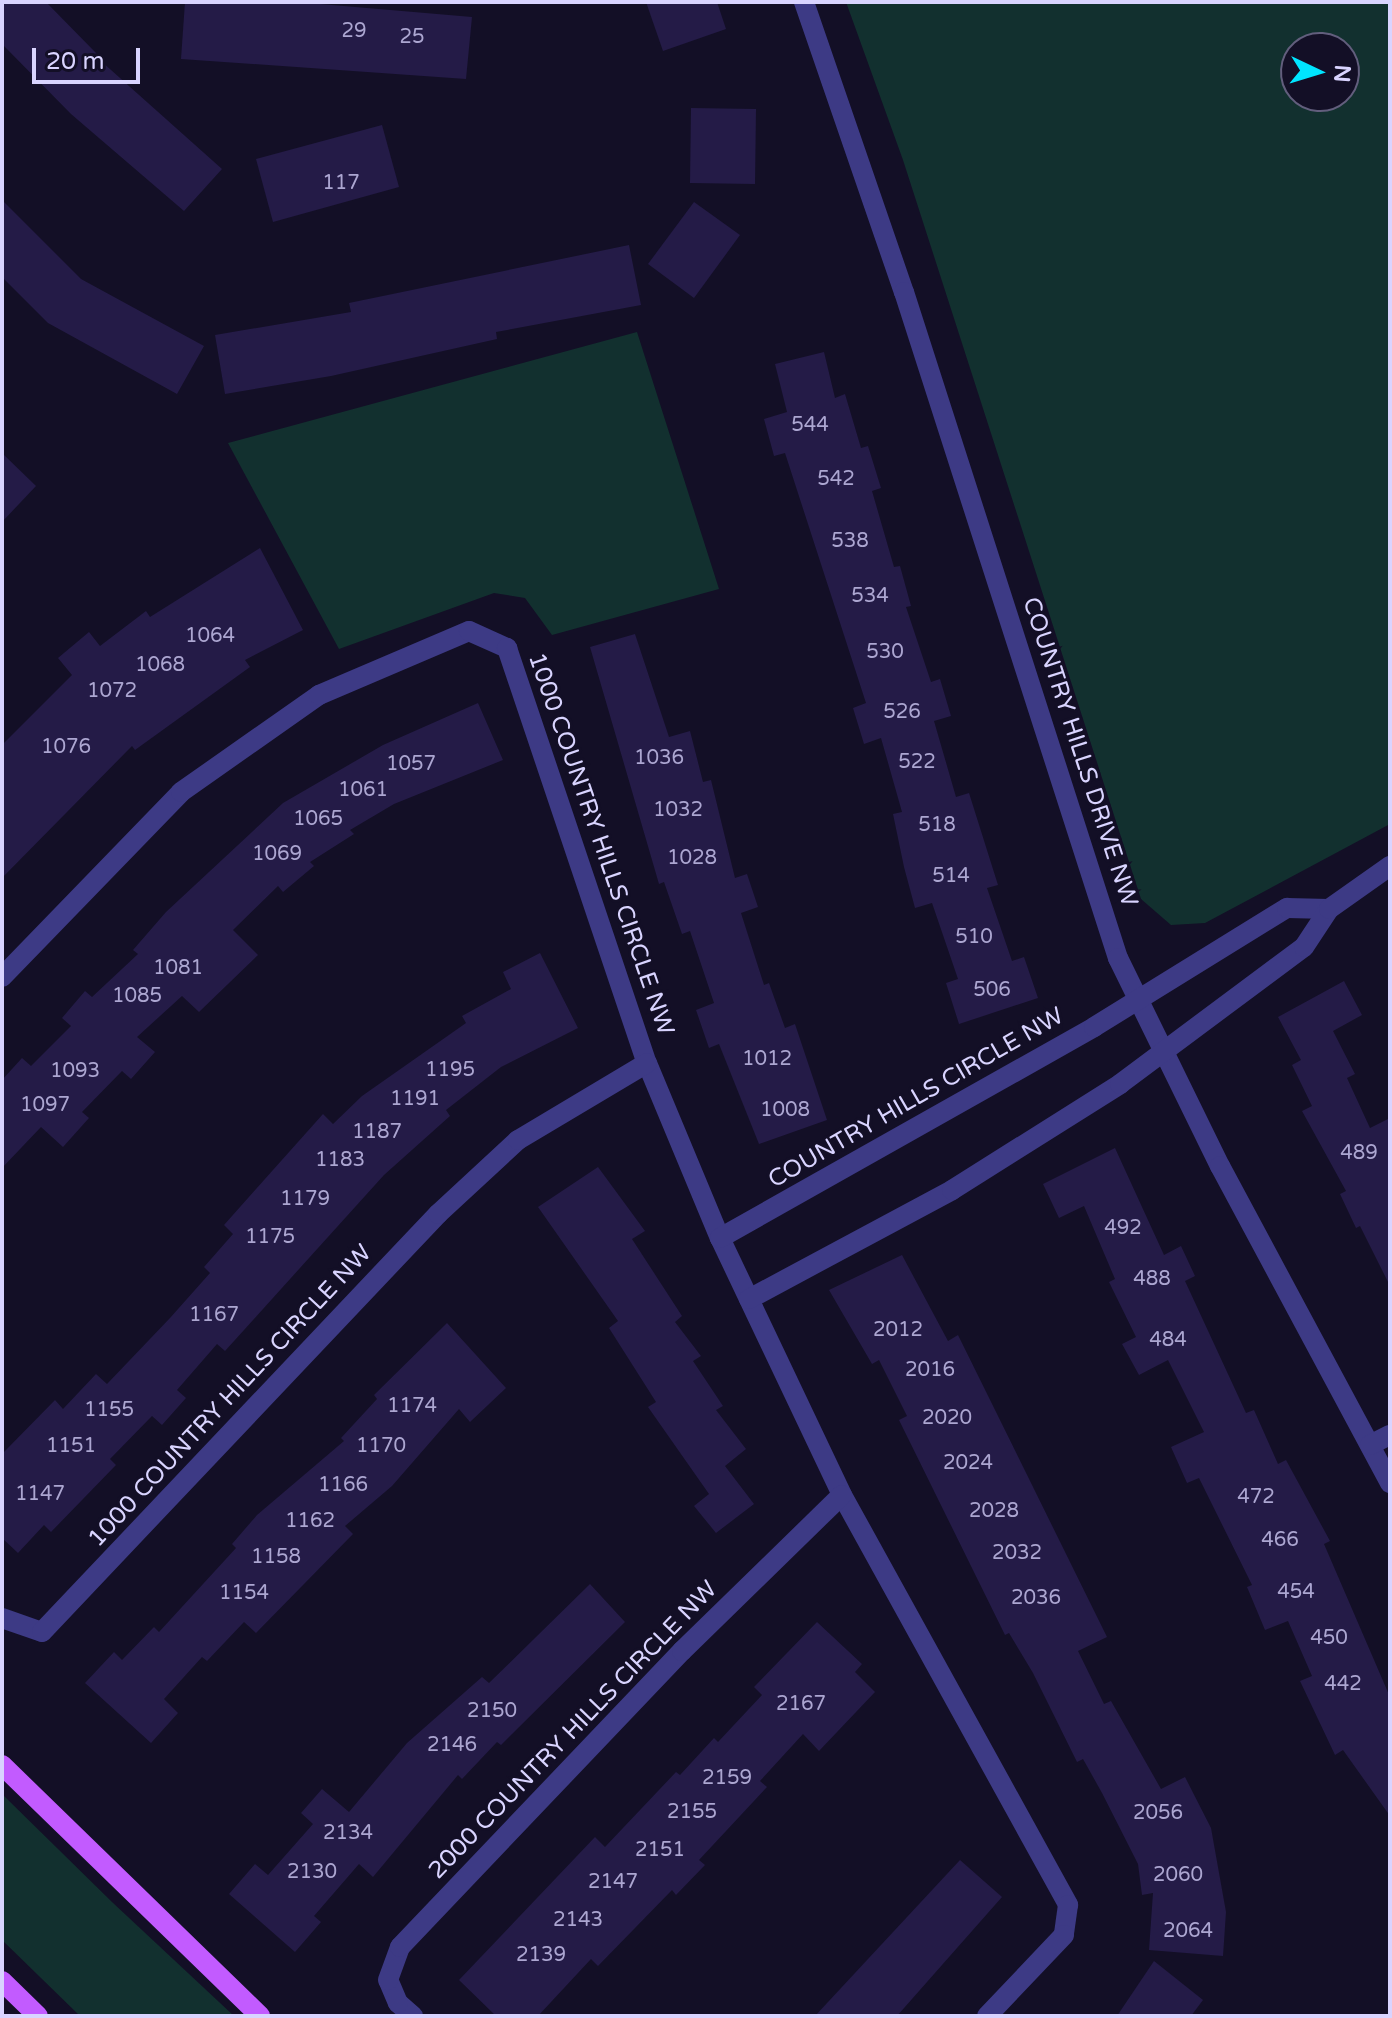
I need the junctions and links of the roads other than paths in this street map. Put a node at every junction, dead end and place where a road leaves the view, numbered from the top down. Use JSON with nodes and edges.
{"nodes":[{"id":1,"x":804,"y":2,"type":"edge"},
{"id":2,"x":1390,"y":866,"type":"edge"},
{"id":3,"x":1329,"y":909,"type":"junction"},
{"id":4,"x":2,"y":977,"type":"edge"},
{"id":5,"x":1136,"y":1000,"type":"junction"},
{"id":6,"x":1163,"y":1053,"type":"junction"},
{"id":7,"x":647,"y":1063,"type":"junction"},
{"id":8,"x":720,"y":1238,"type":"junction"},
{"id":9,"x":749,"y":1299,"type":"junction"},
{"id":10,"x":1390,"y":1435,"type":"edge"},
{"id":11,"x":1370,"y":1445,"type":"junction"},
{"id":12,"x":1390,"y":1483,"type":"edge"},
{"id":13,"x":842,"y":1495,"type":"junction"},
{"id":14,"x":2,"y":1618,"type":"edge"},
{"id":15,"x":2,"y":1765,"type":"edge"},
{"id":16,"x":2,"y":1981,"type":"edge"},
{"id":17,"x":38,"y":2016,"type":"edge"},
{"id":18,"x":260,"y":2016,"type":"edge"},
{"id":19,"x":413,"y":2016,"type":"edge"},
{"id":20,"x":987,"y":2016,"type":"edge"}],
"edges":[{"from":1,"to":5,"type":"street","name":"COUNTRY HILLS DRIVE NW"},
{"from":2,"to":3,"type":"street"},
{"from":3,"to":5,"type":"street","name":"COUNTRY HILLS CIRCLE NW"},
{"from":3,"to":6,"type":"street"},
{"from":4,"to":7,"type":"street","name":"1000 COUNTRY HILLS CIRCLE NW"},
{"from":5,"to":6,"type":"street","name":"COUNTRY HILLS DRIVE NW"},
{"from":5,"to":8,"type":"street","name":"COUNTRY HILLS CIRCLE NW"},
{"from":6,"to":9,"type":"street"},
{"from":6,"to":11,"type":"street","name":"COUNTRY HILLS DRIVE NW"},
{"from":7,"to":8,"type":"street","name":"1000 COUNTRY HILLS CIRCLE NW"},
{"from":7,"to":14,"type":"street","name":"1000 COUNTRY HILLS CIRCLE NW"},
{"from":8,"to":9,"type":"street"},
{"from":9,"to":13,"type":"street"},
{"from":10,"to":11,"type":"street"},
{"from":11,"to":12,"type":"street","name":"COUNTRY HILLS DRIVE NW"},
{"from":13,"to":19,"type":"street","name":"2000 COUNTRY HILLS CIRCLE NW"},
{"from":13,"to":20,"type":"street"},
{"from":15,"to":18,"type":"main road"},
{"from":16,"to":17,"type":"main road"}]}
